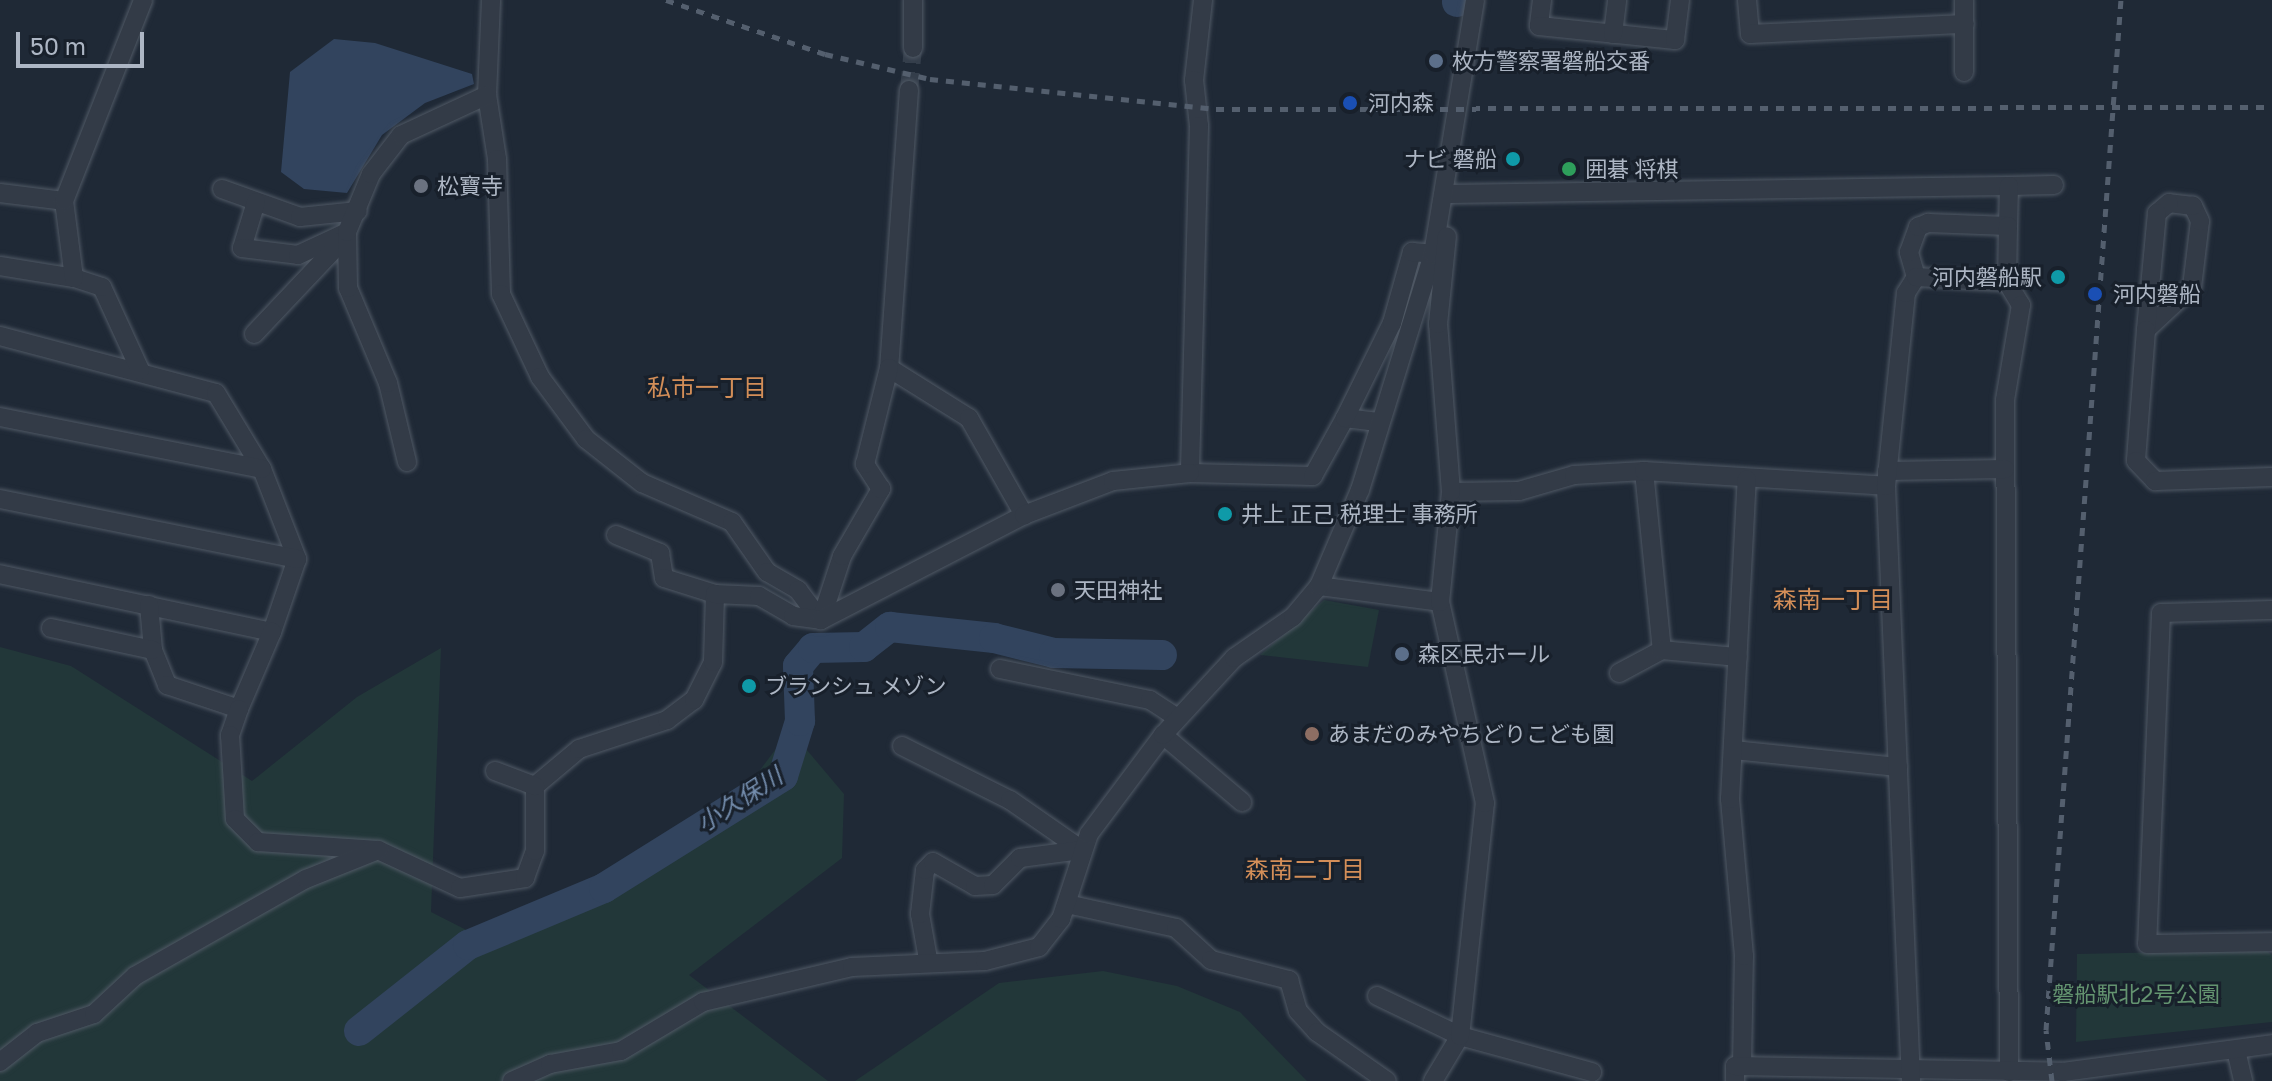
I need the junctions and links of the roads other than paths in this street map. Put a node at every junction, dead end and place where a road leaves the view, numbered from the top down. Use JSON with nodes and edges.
{"nodes":[{"id":1,"x":143,"y":0,"type":"edge"},
{"id":2,"x":491,"y":0,"type":"edge"},
{"id":3,"x":913,"y":0,"type":"edge"},
{"id":4,"x":1203,"y":0,"type":"edge"},
{"id":5,"x":1475,"y":0,"type":"edge"},
{"id":6,"x":1542,"y":0,"type":"edge"},
{"id":7,"x":1617,"y":0,"type":"edge"},
{"id":8,"x":1680,"y":0,"type":"edge"},
{"id":9,"x":1747,"y":0,"type":"edge"},
{"id":10,"x":1964,"y":0,"type":"edge"},
{"id":11,"x":1965,"y":24,"type":"junction"},
{"id":12,"x":1613,"y":34,"type":"junction"},
{"id":13,"x":913,"y":48,"type":"tunnel mouth"},
{"id":14,"x":1964,"y":72,"type":"dead end"},
{"id":15,"x":909,"y":90,"type":"tunnel mouth"},
{"id":16,"x":487,"y":95,"type":"junction"},
{"id":17,"x":2054,"y":185,"type":"dead end"},
{"id":18,"x":2009,"y":186,"type":"junction"},
{"id":19,"x":222,"y":189,"type":"dead end"},
{"id":20,"x":0,"y":193,"type":"edge"},
{"id":21,"x":1448,"y":194,"type":"junction"},
{"id":22,"x":64,"y":201,"type":"junction"},
{"id":23,"x":256,"y":202,"type":"junction"},
{"id":24,"x":358,"y":211,"type":"junction"},
{"id":25,"x":1441,"y":222,"type":"junction"},
{"id":26,"x":2008,"y":226,"type":"junction"},
{"id":27,"x":347,"y":233,"type":"junction"},
{"id":28,"x":1433,"y":254,"type":"junction"},
{"id":29,"x":0,"y":266,"type":"edge"},
{"id":30,"x":1916,"y":277,"type":"junction"},
{"id":31,"x":74,"y":278,"type":"junction"},
{"id":32,"x":2007,"y":282,"type":"junction"},
{"id":33,"x":2146,"y":330,"type":"junction"},
{"id":34,"x":254,"y":334,"type":"dead end"},
{"id":35,"x":0,"y":336,"type":"edge"},
{"id":36,"x":889,"y":368,"type":"junction"},
{"id":37,"x":140,"y":370,"type":"junction"},
{"id":38,"x":0,"y":416,"type":"edge"},
{"id":39,"x":1345,"y":418,"type":"junction"},
{"id":40,"x":1376,"y":422,"type":"junction"},
{"id":41,"x":407,"y":462,"type":"dead end"},
{"id":42,"x":262,"y":469,"type":"junction"},
{"id":43,"x":2005,"y":469,"type":"junction"},
{"id":44,"x":1644,"y":471,"type":"junction"},
{"id":45,"x":1190,"y":473,"type":"junction"},
{"id":46,"x":2272,"y":477,"type":"edge"},
{"id":47,"x":1747,"y":479,"type":"junction"},
{"id":48,"x":1886,"y":479,"type":"junction"},
{"id":49,"x":1451,"y":492,"type":"junction"},
{"id":50,"x":0,"y":499,"type":"edge"},
{"id":51,"x":1024,"y":515,"type":"junction"},
{"id":52,"x":616,"y":535,"type":"dead end"},
{"id":53,"x":297,"y":559,"type":"junction"},
{"id":54,"x":0,"y":574,"type":"edge"},
{"id":55,"x":1319,"y":586,"type":"junction"},
{"id":56,"x":715,"y":594,"type":"junction"},
{"id":57,"x":1440,"y":602,"type":"junction"},
{"id":58,"x":149,"y":605,"type":"junction"},
{"id":59,"x":2272,"y":610,"type":"edge"},
{"id":60,"x":821,"y":620,"type":"junction"},
{"id":61,"x":51,"y":628,"type":"dead end"},
{"id":62,"x":272,"y":632,"type":"junction"},
{"id":63,"x":153,"y":650,"type":"junction"},
{"id":64,"x":1662,"y":650,"type":"junction"},
{"id":65,"x":1738,"y":657,"type":"junction"},
{"id":66,"x":1000,"y":669,"type":"dead end"},
{"id":67,"x":1619,"y":673,"type":"dead end"},
{"id":68,"x":239,"y":709,"type":"junction"},
{"id":69,"x":1178,"y":718,"type":"junction"},
{"id":70,"x":1163,"y":735,"type":"junction"},
{"id":71,"x":902,"y":746,"type":"dead end"},
{"id":72,"x":1733,"y":750,"type":"junction"},
{"id":73,"x":1898,"y":767,"type":"junction"},
{"id":74,"x":495,"y":771,"type":"dead end"},
{"id":75,"x":535,"y":786,"type":"junction"},
{"id":76,"x":1242,"y":802,"type":"dead end"},
{"id":77,"x":378,"y":850,"type":"junction"},
{"id":78,"x":1082,"y":850,"type":"junction"},
{"id":79,"x":1067,"y":904,"type":"junction"},
{"id":80,"x":2272,"y":942,"type":"edge"},
{"id":81,"x":928,"y":959,"type":"junction"},
{"id":82,"x":1377,"y":996,"type":"dead end"},
{"id":83,"x":1460,"y":1036,"type":"junction"},
{"id":84,"x":2272,"y":1044,"type":"edge"},
{"id":85,"x":2236,"y":1050,"type":"junction"},
{"id":86,"x":0,"y":1062,"type":"edge"},
{"id":87,"x":1592,"y":1072,"type":"dead end"},
{"id":88,"x":1738,"y":1074,"type":"edge"},
{"id":89,"x":2012,"y":1075,"type":"edge"},
{"id":90,"x":1910,"y":1077,"type":"edge"},
{"id":91,"x":512,"y":1081,"type":"edge"},
{"id":92,"x":1387,"y":1081,"type":"edge"},
{"id":93,"x":1433,"y":1081,"type":"edge"},
{"id":94,"x":2243,"y":1081,"type":"edge"}],
"edges":[{"from":1,"to":22,"type":"street"},
{"from":2,"to":16,"type":"street"},
{"from":3,"to":13,"type":"street"},
{"from":4,"to":45,"type":"street"},
{"from":5,"to":21,"type":"street"},
{"from":6,"to":12,"type":"street"},
{"from":7,"to":12,"type":"street"},
{"from":8,"to":12,"type":"street"},
{"from":9,"to":11,"type":"street"},
{"from":10,"to":11,"type":"street"},
{"from":11,"to":14,"type":"street"},
{"from":15,"to":36,"type":"street"},
{"from":16,"to":24,"type":"street"},
{"from":16,"to":60,"type":"street"},
{"from":17,"to":18,"type":"street"},
{"from":18,"to":21,"type":"street"},
{"from":18,"to":26,"type":"street"},
{"from":19,"to":23,"type":"street"},
{"from":20,"to":22,"type":"street"},
{"from":21,"to":25,"type":"street"},
{"from":22,"to":31,"type":"street"},
{"from":23,"to":24,"type":"street"},
{"from":23,"to":27,"type":"street"},
{"from":24,"to":27,"type":"street"},
{"from":25,"to":28,"type":"street"},
{"from":25,"to":49,"type":"street"},
{"from":26,"to":30,"type":"street"},
{"from":26,"to":32,"type":"street"},
{"from":27,"to":34,"type":"street"},
{"from":27,"to":41,"type":"street"},
{"from":28,"to":39,"type":"street"},
{"from":28,"to":40,"type":"street"},
{"from":29,"to":31,"type":"street"},
{"from":30,"to":32,"type":"street"},
{"from":30,"to":48,"type":"street"},
{"from":31,"to":37,"type":"street"},
{"from":32,"to":43,"type":"street"},
{"from":33,"to":33,"type":"street"},
{"from":33,"to":46,"type":"street"},
{"from":35,"to":37,"type":"street"},
{"from":36,"to":51,"type":"street"},
{"from":36,"to":60,"type":"street"},
{"from":37,"to":42,"type":"street"},
{"from":38,"to":42,"type":"street"},
{"from":39,"to":40,"type":"street"},
{"from":39,"to":45,"type":"street"},
{"from":40,"to":55,"type":"street"},
{"from":42,"to":53,"type":"street"},
{"from":43,"to":48,"type":"street"},
{"from":43,"to":89,"type":"street"},
{"from":44,"to":47,"type":"street"},
{"from":44,"to":49,"type":"street"},
{"from":44,"to":64,"type":"street"},
{"from":45,"to":51,"type":"street"},
{"from":47,"to":48,"type":"street"},
{"from":47,"to":65,"type":"street"},
{"from":48,"to":73,"type":"street"},
{"from":49,"to":57,"type":"street"},
{"from":50,"to":53,"type":"street"},
{"from":51,"to":60,"type":"street"},
{"from":52,"to":56,"type":"street"},
{"from":53,"to":62,"type":"street"},
{"from":54,"to":58,"type":"street"},
{"from":55,"to":57,"type":"street"},
{"from":55,"to":69,"type":"street"},
{"from":56,"to":60,"type":"street"},
{"from":56,"to":75,"type":"street"},
{"from":57,"to":83,"type":"street"},
{"from":58,"to":62,"type":"street"},
{"from":58,"to":63,"type":"street"},
{"from":59,"to":80,"type":"street"},
{"from":61,"to":63,"type":"street"},
{"from":62,"to":68,"type":"street"},
{"from":63,"to":68,"type":"street"},
{"from":64,"to":65,"type":"street"},
{"from":64,"to":67,"type":"street"},
{"from":65,"to":72,"type":"street"},
{"from":66,"to":69,"type":"street"},
{"from":68,"to":77,"type":"street"},
{"from":69,"to":70,"type":"street"},
{"from":70,"to":76,"type":"street"},
{"from":70,"to":78,"type":"street"},
{"from":71,"to":78,"type":"street"},
{"from":72,"to":73,"type":"street"},
{"from":72,"to":88,"type":"street"},
{"from":73,"to":90,"type":"street"},
{"from":74,"to":75,"type":"street"},
{"from":75,"to":77,"type":"street"},
{"from":77,"to":86,"type":"street"},
{"from":78,"to":79,"type":"street"},
{"from":78,"to":81,"type":"street"},
{"from":79,"to":81,"type":"street"},
{"from":79,"to":92,"type":"street"},
{"from":81,"to":91,"type":"street"},
{"from":82,"to":83,"type":"street"},
{"from":83,"to":87,"type":"street"},
{"from":83,"to":93,"type":"street"},
{"from":84,"to":85,"type":"street"},
{"from":85,"to":89,"type":"street"},
{"from":85,"to":94,"type":"street"},
{"from":88,"to":90,"type":"street"},
{"from":89,"to":90,"type":"street"}]}
